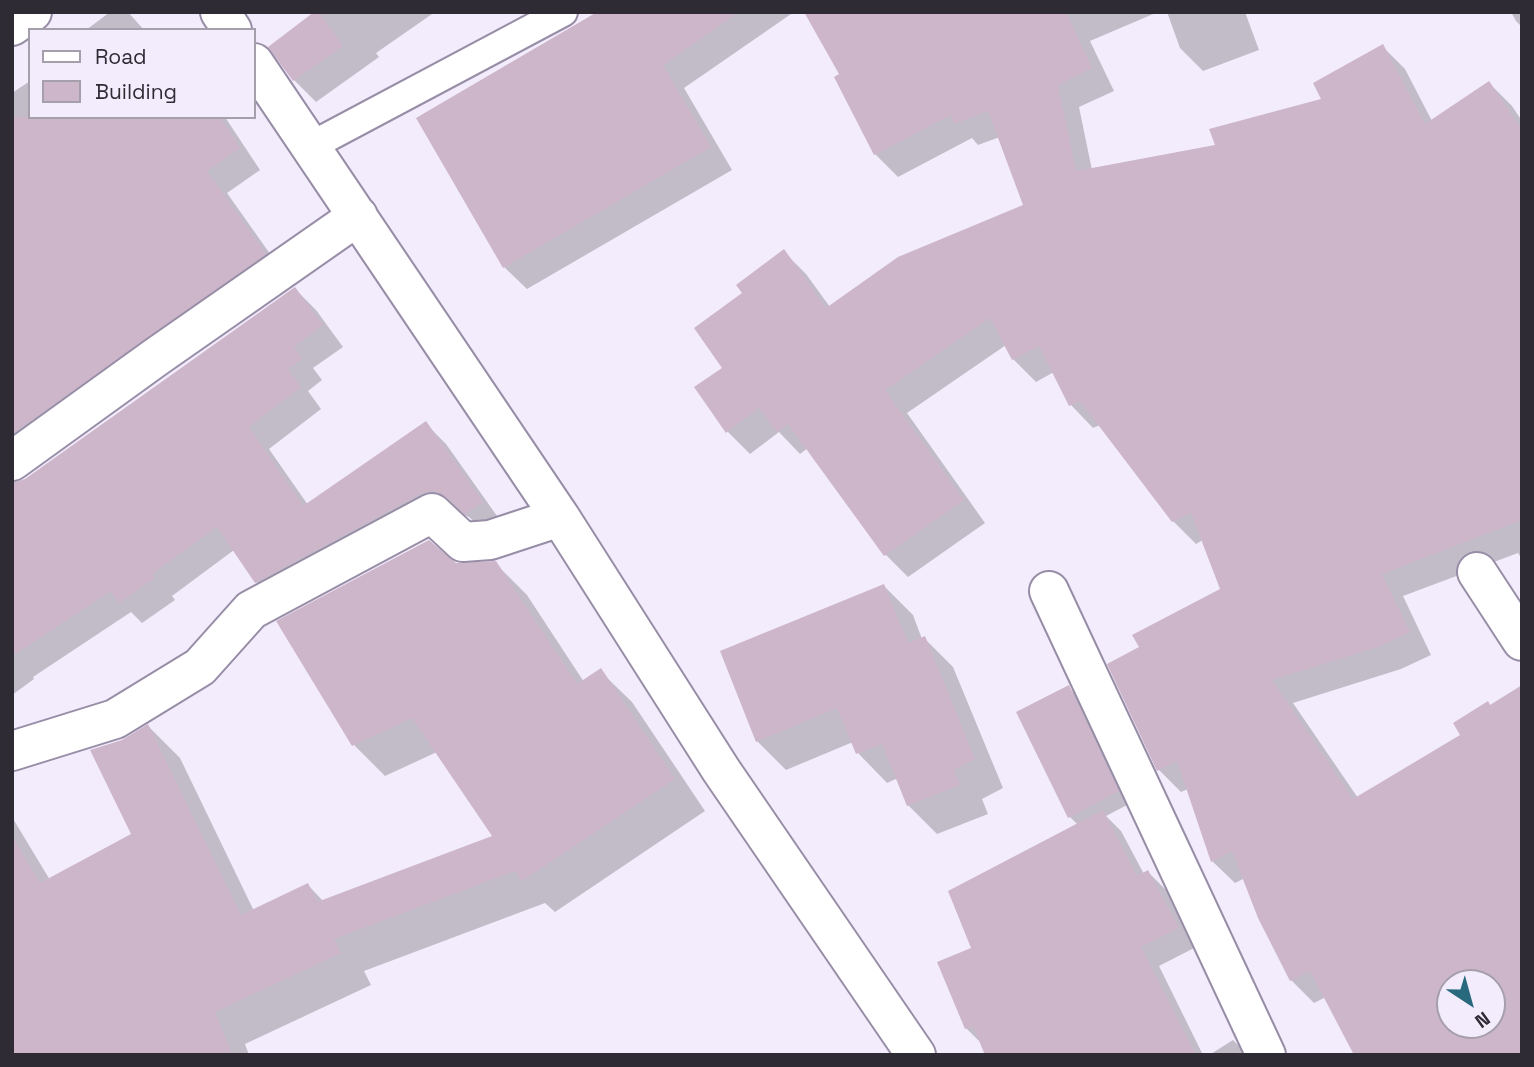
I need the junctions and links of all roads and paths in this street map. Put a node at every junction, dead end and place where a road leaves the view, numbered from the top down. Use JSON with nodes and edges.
{"nodes":[{"id":1,"x":32,"y":12,"type":"edge"},
{"id":2,"x":220,"y":12,"type":"edge"},
{"id":3,"x":563,"y":12,"type":"edge"},
{"id":4,"x":12,"y":26,"type":"edge"},
{"id":5,"x":231,"y":28,"type":"edge"},
{"id":6,"x":256,"y":66,"type":"edge"},
{"id":7,"x":311,"y":146,"type":"junction"},
{"id":8,"x":358,"y":216,"type":"junction"},
{"id":9,"x":12,"y":461,"type":"edge"},
{"id":10,"x":560,"y":517,"type":"junction"},
{"id":11,"x":1477,"y":572,"type":"dead end"},
{"id":12,"x":1049,"y":591,"type":"dead end"},
{"id":13,"x":1522,"y":641,"type":"edge"},
{"id":14,"x":12,"y":751,"type":"edge"},
{"id":15,"x":916,"y":1055,"type":"edge"},
{"id":16,"x":1266,"y":1055,"type":"edge"}],
"edges":[{"from":1,"to":4,"type":"street"},
{"from":2,"to":5,"type":"street"},
{"from":3,"to":7,"type":"lane"},
{"from":6,"to":7,"type":"street"},
{"from":7,"to":8,"type":"street"},
{"from":8,"to":9,"type":"street"},
{"from":8,"to":10,"type":"street"},
{"from":10,"to":14,"type":"street"},
{"from":10,"to":15,"type":"street"},
{"from":11,"to":13,"type":"street"},
{"from":12,"to":16,"type":"street"}]}
